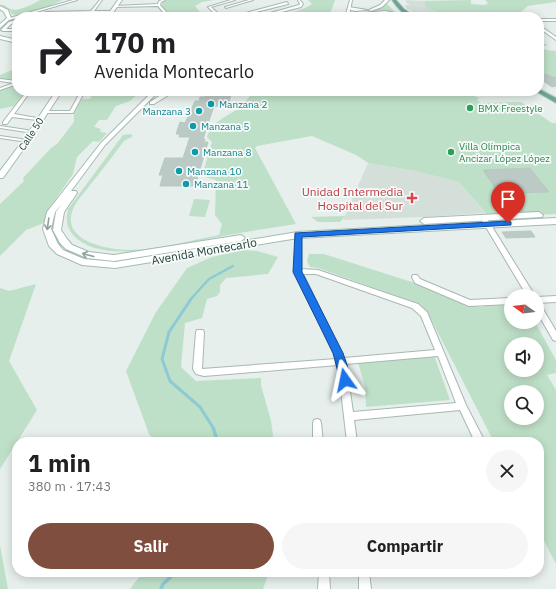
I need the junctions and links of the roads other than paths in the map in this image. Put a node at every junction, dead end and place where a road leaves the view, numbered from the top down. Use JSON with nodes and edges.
{"nodes":[{"id":1,"x":76,"y":0,"type":"edge"},
{"id":2,"x":101,"y":0,"type":"edge"},
{"id":3,"x":120,"y":0,"type":"edge"},
{"id":4,"x":164,"y":0,"type":"edge"},
{"id":5,"x":234,"y":0,"type":"edge"},
{"id":6,"x":252,"y":0,"type":"edge"},
{"id":7,"x":282,"y":0,"type":"edge"},
{"id":8,"x":299,"y":0,"type":"edge"},
{"id":9,"x":351,"y":0,"type":"edge"},
{"id":10,"x":388,"y":0,"type":"edge"},
{"id":11,"x":394,"y":0,"type":"edge"},
{"id":12,"x":287,"y":4,"type":"junction"},
{"id":13,"x":159,"y":5,"type":"junction"},
{"id":14,"x":302,"y":5,"type":"junction"},
{"id":15,"x":116,"y":6,"type":"junction"},
{"id":16,"x":0,"y":7,"type":"edge"},
{"id":17,"x":350,"y":8,"type":"junction"},
{"id":18,"x":368,"y":10,"type":"junction"},
{"id":19,"x":0,"y":12,"type":"edge"},
{"id":20,"x":33,"y":12,"type":"edge"},
{"id":21,"x":92,"y":12,"type":"joint"},
{"id":22,"x":111,"y":12,"type":"joint"},
{"id":23,"x":165,"y":12,"type":"edge"},
{"id":24,"x":214,"y":12,"type":"edge"},
{"id":25,"x":231,"y":12,"type":"edge"},
{"id":26,"x":252,"y":12,"type":"edge"},
{"id":27,"x":276,"y":12,"type":"edge"},
{"id":28,"x":349,"y":12,"type":"edge"},
{"id":29,"x":361,"y":12,"type":"edge"},
{"id":30,"x":371,"y":12,"type":"edge"},
{"id":31,"x":382,"y":12,"type":"edge"},
{"id":32,"x":400,"y":12,"type":"edge"},
{"id":33,"x":405,"y":12,"type":"edge"},
{"id":34,"x":12,"y":18,"type":"edge"},
{"id":35,"x":8,"y":19,"type":"junction"},
{"id":36,"x":544,"y":20,"type":"edge"},
{"id":37,"x":556,"y":20,"type":"edge"},
{"id":38,"x":12,"y":22,"type":"edge"},
{"id":39,"x":0,"y":23,"type":"edge"},
{"id":40,"x":1,"y":28,"type":"edge"},
{"id":41,"x":12,"y":29,"type":"edge"},
{"id":42,"x":544,"y":30,"type":"edge"},
{"id":43,"x":0,"y":38,"type":"edge"},
{"id":44,"x":556,"y":39,"type":"edge"},
{"id":45,"x":0,"y":41,"type":"edge"},
{"id":46,"x":12,"y":41,"type":"edge"},
{"id":47,"x":12,"y":44,"type":"edge"},
{"id":48,"x":0,"y":80,"type":"edge"},
{"id":49,"x":12,"y":81,"type":"edge"},
{"id":50,"x":12,"y":84,"type":"edge"},
{"id":51,"x":544,"y":89,"type":"edge"},
{"id":52,"x":0,"y":90,"type":"edge"},
{"id":53,"x":544,"y":93,"type":"edge"},
{"id":54,"x":25,"y":96,"type":"edge"},
{"id":55,"x":50,"y":96,"type":"edge"},
{"id":56,"x":55,"y":96,"type":"edge"},
{"id":57,"x":80,"y":96,"type":"edge"},
{"id":58,"x":150,"y":96,"type":"edge"},
{"id":59,"x":151,"y":96,"type":"edge"},
{"id":60,"x":162,"y":96,"type":"edge"},
{"id":61,"x":556,"y":96,"type":"edge"},
{"id":62,"x":556,"y":101,"type":"edge"},
{"id":63,"x":141,"y":106,"type":"junction"},
{"id":64,"x":45,"y":112,"type":"junction"},
{"id":65,"x":11,"y":115,"type":"junction"},
{"id":66,"x":35,"y":118,"type":"junction"},
{"id":67,"x":5,"y":123,"type":"dead end"},
{"id":68,"x":0,"y":127,"type":"edge"},
{"id":69,"x":27,"y":131,"type":"junction"},
{"id":70,"x":0,"y":137,"type":"edge"},
{"id":71,"x":6,"y":138,"type":"junction"},
{"id":72,"x":21,"y":140,"type":"junction"},
{"id":73,"x":0,"y":143,"type":"edge"},
{"id":74,"x":1,"y":172,"type":"edge"},
{"id":75,"x":556,"y":214,"type":"edge"},
{"id":76,"x":556,"y":220,"type":"edge"},
{"id":77,"x":485,"y":221,"type":"junction"},
{"id":78,"x":298,"y":235,"type":"junction"},
{"id":79,"x":298,"y":272,"type":"junction"},
{"id":80,"x":415,"y":278,"type":"dead end"},
{"id":81,"x":527,"y":289,"type":"edge"},
{"id":82,"x":556,"y":299,"type":"edge"},
{"id":83,"x":544,"y":300,"type":"edge"},
{"id":84,"x":504,"y":301,"type":"edge"},
{"id":85,"x":544,"y":318,"type":"edge"},
{"id":86,"x":200,"y":332,"type":"dead end"},
{"id":87,"x":556,"y":338,"type":"edge"},
{"id":88,"x":440,"y":353,"type":"junction"},
{"id":89,"x":341,"y":361,"type":"junction"},
{"id":90,"x":462,"y":406,"type":"junction"},
{"id":91,"x":349,"y":416,"type":"junction"},
{"id":92,"x":317,"y":423,"type":"dead end"},
{"id":93,"x":318,"y":437,"type":"edge"},
{"id":94,"x":351,"y":437,"type":"edge"},
{"id":95,"x":478,"y":437,"type":"edge"},
{"id":96,"x":324,"y":577,"type":"edge"},
{"id":97,"x":364,"y":577,"type":"edge"},
{"id":98,"x":324,"y":589,"type":"edge"},
{"id":99,"x":365,"y":589,"type":"edge"}],
"edges":[{"from":1,"to":20,"type":"street"},
{"from":2,"to":21,"type":"street"},
{"from":3,"to":15,"type":"street"},
{"from":4,"to":13,"type":"street"},
{"from":5,"to":24,"type":"street"},
{"from":6,"to":25,"type":"street"},
{"from":7,"to":12,"type":"street"},
{"from":8,"to":14,"type":"street"},
{"from":9,"to":17,"type":"street"},
{"from":10,"to":18,"type":"street"},
{"from":10,"to":32,"type":"main road"},
{"from":11,"to":33,"type":"main road"},
{"from":12,"to":14,"type":"street"},
{"from":12,"to":26,"type":"street"},
{"from":13,"to":15,"type":"street"},
{"from":13,"to":23,"type":"street"},
{"from":14,"to":27,"type":"street"},
{"from":15,"to":22,"type":"street"},
{"from":16,"to":35,"type":"main road"},
{"from":17,"to":18,"type":"street"},
{"from":17,"to":28,"type":"street"},
{"from":18,"to":29,"type":"street"},
{"from":19,"to":39,"type":"main road"},
{"from":21,"to":22,"type":"street"},
{"from":30,"to":31,"type":"street"},
{"from":34,"to":35,"type":"street"},
{"from":35,"to":40,"type":"main road"},
{"from":36,"to":37,"type":"street"},
{"from":38,"to":40,"type":"street"},
{"from":40,"to":41,"type":"street"},
{"from":42,"to":44,"type":"street"},
{"from":43,"to":46,"type":"main road"},
{"from":45,"to":47,"type":"main road"},
{"from":48,"to":49,"type":"street"},
{"from":50,"to":52,"type":"street"},
{"from":51,"to":61,"type":"main road"},
{"from":53,"to":62,"type":"main road"},
{"from":54,"to":65,"type":"street"},
{"from":55,"to":66,"type":"main road","name":"Calle 50"},
{"from":56,"to":64,"type":"main road","name":"Calle 50"},
{"from":57,"to":64,"type":"street"},
{"from":58,"to":63,"type":"main road"},
{"from":59,"to":63,"type":"main road","name":"Avenida Montecarlo"},
{"from":77,"to":60,"type":"main road","name":"Avenida Montecarlo","one_way":true},
{"from":63,"to":78,"type":"main road","name":"Avenida Montecarlo","one_way":true},
{"from":64,"to":74,"type":"main road","name":"Calle 50"},
{"from":65,"to":66,"type":"street"},
{"from":65,"to":67,"type":"street"},
{"from":66,"to":69,"type":"main road","name":"Calle 50"},
{"from":68,"to":69,"type":"street"},
{"from":69,"to":72,"type":"main road","name":"Calle 50"},
{"from":70,"to":71,"type":"street"},
{"from":71,"to":72,"type":"street"},
{"from":71,"to":73,"type":"street"},
{"from":72,"to":74,"type":"main road","name":"Calle 50"},
{"from":75,"to":77,"type":"main road","name":"Avenida Montecarlo"},
{"from":76,"to":77,"type":"main road","name":"Avenida Montecarlo"},
{"from":77,"to":78,"type":"main road","name":"Avenida Montecarlo"},
{"from":77,"to":81,"type":"street"},
{"from":78,"to":79,"type":"street"},
{"from":79,"to":88,"type":"street"},
{"from":79,"to":89,"type":"street"},
{"from":80,"to":84,"type":"street"},
{"from":82,"to":83,"type":"street"},
{"from":85,"to":87,"type":"street"},
{"from":86,"to":89,"type":"street"},
{"from":88,"to":89,"type":"street"},
{"from":88,"to":90,"type":"street"},
{"from":89,"to":91,"type":"street"},
{"from":90,"to":91,"type":"street"},
{"from":90,"to":95,"type":"street"},
{"from":91,"to":94,"type":"street"},
{"from":92,"to":93,"type":"street"},
{"from":96,"to":98,"type":"street"},
{"from":97,"to":99,"type":"street"}]}
